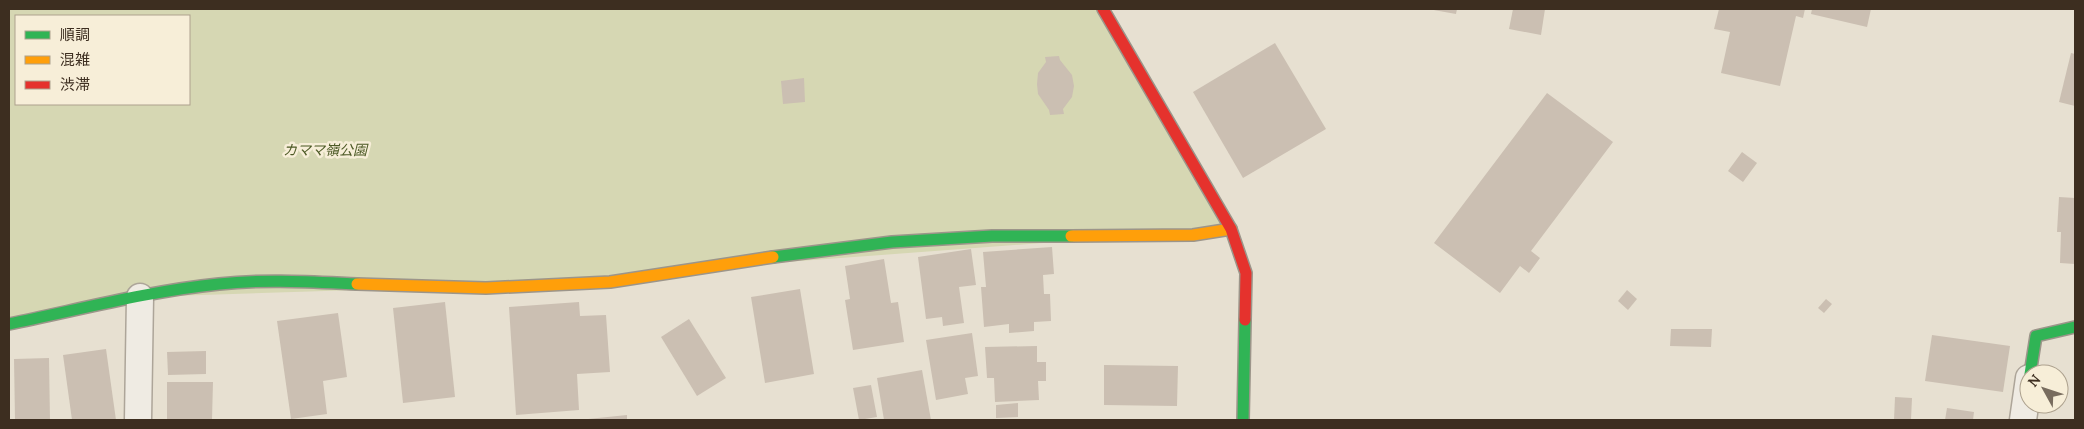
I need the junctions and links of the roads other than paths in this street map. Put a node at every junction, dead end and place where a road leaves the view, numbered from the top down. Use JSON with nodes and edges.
{"nodes":[{"id":1,"x":1103,"y":9,"type":"edge"},
{"id":2,"x":1231,"y":229,"type":"junction"},
{"id":3,"x":140,"y":297,"type":"junction"},
{"id":4,"x":9,"y":324,"type":"edge"},
{"id":5,"x":2075,"y":327,"type":"edge"},
{"id":6,"x":2032,"y":364,"type":"edge"},
{"id":7,"x":138,"y":420,"type":"edge"},
{"id":8,"x":1244,"y":420,"type":"edge"}],
"edges":[{"from":1,"to":2,"type":"street"},
{"from":2,"to":3,"type":"street"},
{"from":2,"to":8,"type":"street"},
{"from":3,"to":4,"type":"street"},
{"from":3,"to":7,"type":"street"},
{"from":5,"to":6,"type":"street"}]}
